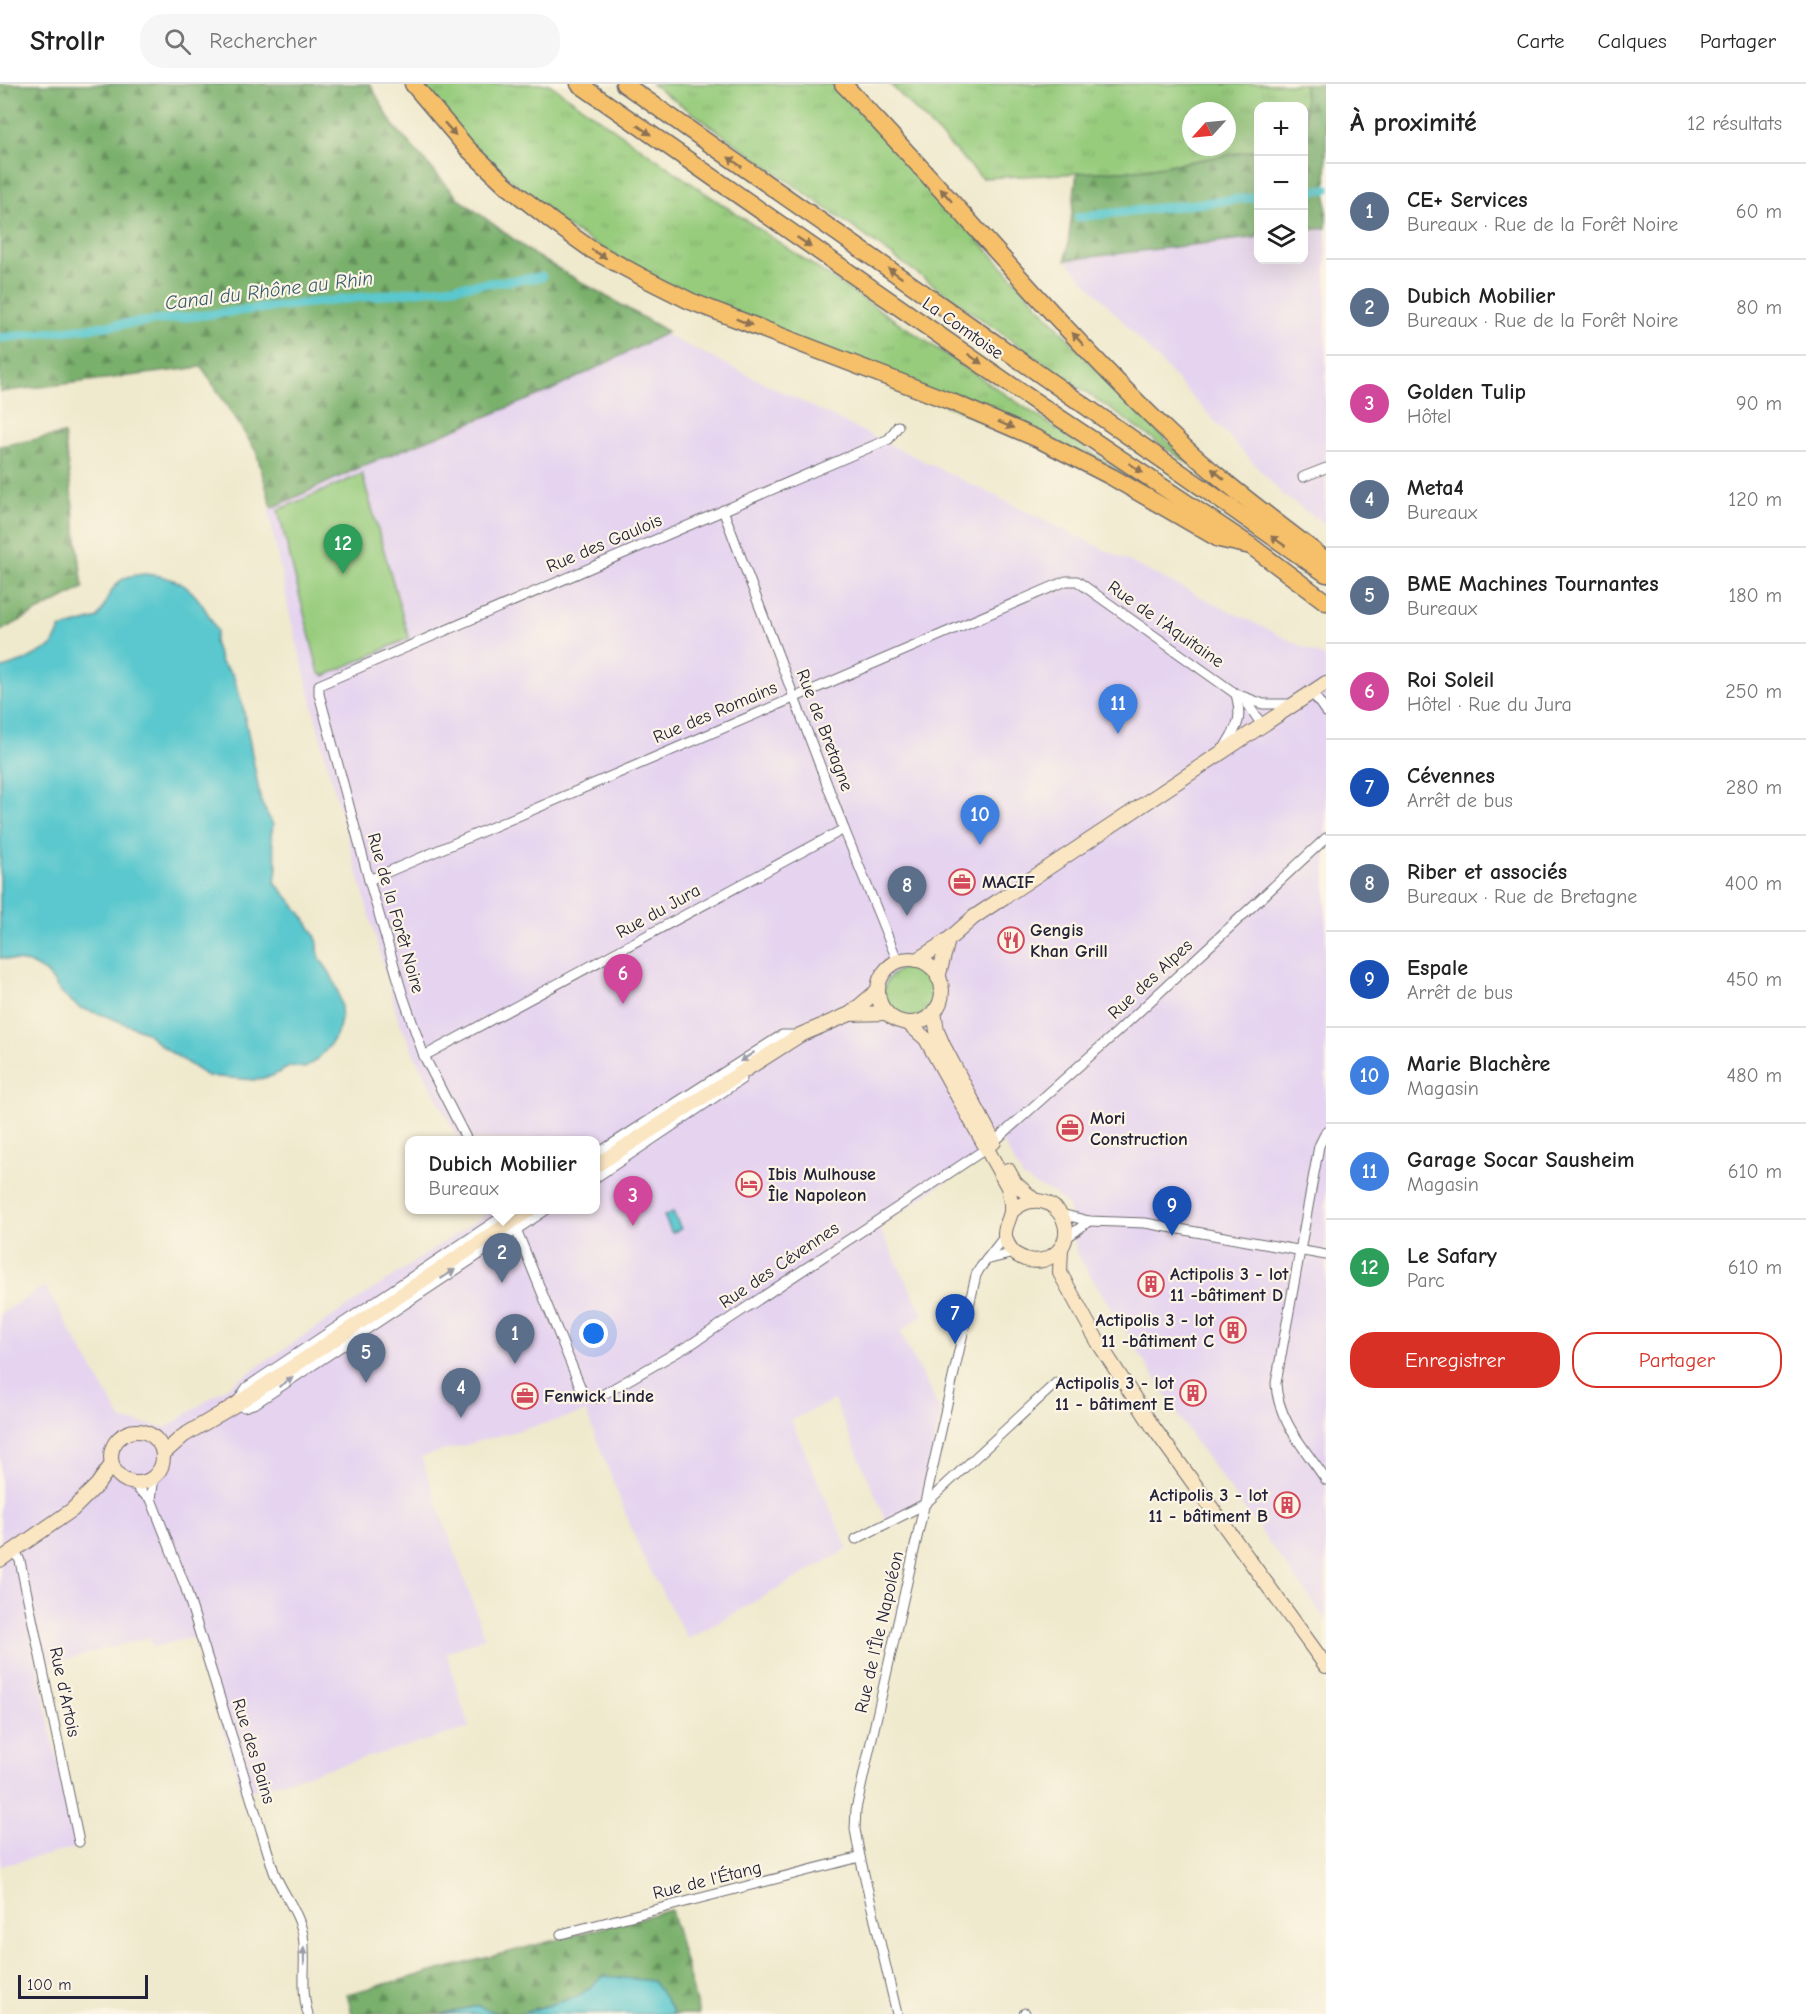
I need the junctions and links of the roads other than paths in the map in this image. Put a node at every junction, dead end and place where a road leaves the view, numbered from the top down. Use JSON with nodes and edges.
{"nodes":[{"id":1,"x":413,"y":84,"type":"edge"},
{"id":2,"x":577,"y":84,"type":"edge"},
{"id":3,"x":624,"y":84,"type":"edge"},
{"id":4,"x":843,"y":84,"type":"edge"},
{"id":5,"x":634,"y":89,"type":"edge"},
{"id":6,"x":898,"y":426,"type":"dead end"},
{"id":7,"x":1326,"y":468,"type":"edge"},
{"id":8,"x":1303,"y":477,"type":"dead end"},
{"id":9,"x":723,"y":510,"type":"junction"},
{"id":10,"x":1251,"y":546,"type":"junction"},
{"id":11,"x":1326,"y":560,"type":"edge"},
{"id":12,"x":1326,"y":574,"type":"edge"},
{"id":13,"x":1077,"y":581,"type":"joint"},
{"id":14,"x":1326,"y":602,"type":"edge"},
{"id":15,"x":1326,"y":682,"type":"edge"},
{"id":16,"x":319,"y":685,"type":"joint"},
{"id":17,"x":1312,"y":692,"type":"junction"},
{"id":18,"x":1240,"y":695,"type":"junction"},
{"id":19,"x":794,"y":696,"type":"junction"},
{"id":20,"x":1294,"y":704,"type":"junction"},
{"id":21,"x":1326,"y":712,"type":"edge"},
{"id":22,"x":1262,"y":725,"type":"junction"},
{"id":23,"x":1222,"y":751,"type":"junction"},
{"id":24,"x":844,"y":829,"type":"junction"},
{"id":25,"x":1326,"y":838,"type":"edge"},
{"id":26,"x":369,"y":880,"type":"junction"},
{"id":27,"x":948,"y":940,"type":"junction"},
{"id":28,"x":917,"y":960,"type":"junction"},
{"id":29,"x":898,"y":962,"type":"junction"},
{"id":30,"x":938,"y":978,"type":"junction"},
{"id":31,"x":878,"y":990,"type":"junction"},
{"id":32,"x":934,"y":1011,"type":"junction"},
{"id":33,"x":887,"y":1013,"type":"junction"},
{"id":34,"x":850,"y":1014,"type":"junction"},
{"id":35,"x":908,"y":1023,"type":"junction"},
{"id":36,"x":800,"y":1035,"type":"junction"},
{"id":37,"x":424,"y":1056,"type":"junction"},
{"id":38,"x":749,"y":1066,"type":"junction"},
{"id":39,"x":1326,"y":1131,"type":"edge"},
{"id":40,"x":465,"y":1136,"type":"edge"},
{"id":41,"x":990,"y":1145,"type":"junction"},
{"id":42,"x":600,"y":1152,"type":"edge"},
{"id":43,"x":600,"y":1164,"type":"edge"},
{"id":44,"x":600,"y":1175,"type":"edge"},
{"id":45,"x":1034,"y":1200,"type":"junction"},
{"id":46,"x":1011,"y":1212,"type":"junction"},
{"id":47,"x":503,"y":1214,"type":"edge"},
{"id":48,"x":522,"y":1214,"type":"edge"},
{"id":49,"x":538,"y":1214,"type":"edge"},
{"id":50,"x":1061,"y":1214,"type":"junction"},
{"id":51,"x":1089,"y":1221,"type":"junction"},
{"id":52,"x":516,"y":1229,"type":"junction"},
{"id":53,"x":1005,"y":1236,"type":"junction"},
{"id":54,"x":1063,"y":1244,"type":"junction"},
{"id":55,"x":1299,"y":1250,"type":"junction"},
{"id":56,"x":1014,"y":1253,"type":"junction"},
{"id":57,"x":1326,"y":1255,"type":"edge"},
{"id":58,"x":987,"y":1260,"type":"junction"},
{"id":59,"x":1036,"y":1262,"type":"junction"},
{"id":60,"x":1060,"y":1274,"type":"junction"},
{"id":61,"x":1056,"y":1383,"type":"dead end"},
{"id":62,"x":235,"y":1405,"type":"junction"},
{"id":63,"x":183,"y":1436,"type":"junction"},
{"id":64,"x":154,"y":1438,"type":"junction"},
{"id":65,"x":163,"y":1454,"type":"junction"},
{"id":66,"x":112,"y":1464,"type":"junction"},
{"id":67,"x":121,"y":1477,"type":"junction"},
{"id":68,"x":154,"y":1477,"type":"junction"},
{"id":69,"x":1326,"y":1480,"type":"edge"},
{"id":70,"x":135,"y":1483,"type":"junction"},
{"id":71,"x":96,"y":1485,"type":"junction"},
{"id":72,"x":151,"y":1499,"type":"junction"},
{"id":73,"x":925,"y":1504,"type":"junction"},
{"id":74,"x":856,"y":1539,"type":"dead end"},
{"id":75,"x":15,"y":1551,"type":"junction"},
{"id":76,"x":0,"y":1560,"type":"edge"},
{"id":77,"x":1326,"y":1666,"type":"edge"},
{"id":78,"x":79,"y":1842,"type":"dead end"},
{"id":79,"x":860,"y":1857,"type":"junction"},
{"id":80,"x":561,"y":1934,"type":"dead end"},
{"id":81,"x":308,"y":2014,"type":"edge"},
{"id":82,"x":897,"y":2014,"type":"edge"}],
"edges":[{"from":1,"to":10,"type":"highway","one_way":true},
{"from":2,"to":10,"type":"highway","name":"La Comtoise","one_way":true},
{"from":3,"to":5,"type":"highway","name":"La Comtoise"},
{"from":11,"to":4,"type":"highway","one_way":true},
{"from":12,"to":5,"type":"highway","name":"La Comtoise","one_way":true},
{"from":6,"to":9,"type":"street","name":"Rue des Gaulois"},
{"from":7,"to":8,"type":"street"},
{"from":9,"to":16,"type":"street","name":"Rue des Gaulois"},
{"from":9,"to":19,"type":"street","name":"Rue de Bretagne"},
{"from":10,"to":14,"type":"highway","name":"La Comtoise"},
{"from":13,"to":18,"type":"street","name":"Rue de l'Aquitaine"},
{"from":13,"to":19,"type":"street","name":"Rue des Romains"},
{"from":15,"to":17,"type":"main road"},
{"from":16,"to":26,"type":"street","name":"Rue de la Forêt Noire"},
{"from":17,"to":20,"type":"main road"},
{"from":17,"to":21,"type":"street"},
{"from":18,"to":20,"type":"street","name":"Rue de l'Aquitaine"},
{"from":18,"to":22,"type":"street","name":"Rue de l'Aquitaine"},
{"from":18,"to":23,"type":"street"},
{"from":19,"to":24,"type":"street","name":"Rue de Bretagne"},
{"from":19,"to":26,"type":"street","name":"Rue des Romains"},
{"from":20,"to":22,"type":"main road"},
{"from":22,"to":23,"type":"main road"},
{"from":23,"to":27,"type":"main road"},
{"from":24,"to":29,"type":"street","name":"Rue de Bretagne"},
{"from":24,"to":37,"type":"street","name":"Rue du Jura"},
{"from":25,"to":41,"type":"street","name":"Rue des Alpes"},
{"from":26,"to":37,"type":"street","name":"Rue de la Forêt Noire"},
{"from":27,"to":28,"type":"main road"},
{"from":27,"to":30,"type":"main road"},
{"from":28,"to":29,"type":"main road"},
{"from":28,"to":30,"type":"main road"},
{"from":29,"to":31,"type":"main road"},
{"from":30,"to":32,"type":"main road"},
{"from":31,"to":33,"type":"main road"},
{"from":31,"to":34,"type":"main road"},
{"from":32,"to":35,"type":"main road"},
{"from":32,"to":41,"type":"main road"},
{"from":33,"to":34,"type":"main road"},
{"from":33,"to":35,"type":"main road"},
{"from":34,"to":36,"type":"main road"},
{"from":35,"to":41,"type":"main road"},
{"from":36,"to":38,"type":"main road"},
{"from":36,"to":42,"type":"street","one_way":true},
{"from":37,"to":40,"type":"street","name":"Rue de la Forêt Noire"},
{"from":38,"to":43,"type":"main road"},
{"from":38,"to":44,"type":"street"},
{"from":39,"to":55,"type":"street"},
{"from":41,"to":45,"type":"main road"},
{"from":41,"to":46,"type":"main road"},
{"from":41,"to":52,"type":"street","name":"Rue des Cévennes"},
{"from":45,"to":46,"type":"main road"},
{"from":45,"to":50,"type":"main road"},
{"from":46,"to":53,"type":"main road"},
{"from":47,"to":62,"type":"street"},
{"from":48,"to":62,"type":"main road"},
{"from":49,"to":52,"type":"street"},
{"from":50,"to":51,"type":"street"},
{"from":50,"to":54,"type":"main road"},
{"from":51,"to":54,"type":"street"},
{"from":51,"to":55,"type":"street"},
{"from":62,"to":52,"type":"street","one_way":true},
{"from":53,"to":56,"type":"main road"},
{"from":53,"to":58,"type":"street","name":"Rue de l'Île Napoléon"},
{"from":54,"to":59,"type":"main road"},
{"from":54,"to":60,"type":"main road"},
{"from":55,"to":57,"type":"street"},
{"from":55,"to":69,"type":"street"},
{"from":56,"to":58,"type":"street"},
{"from":56,"to":59,"type":"main road"},
{"from":58,"to":73,"type":"street","name":"Rue de l'Île Napoléon"},
{"from":59,"to":60,"type":"main road"},
{"from":60,"to":77,"type":"main road"},
{"from":61,"to":73,"type":"street"},
{"from":62,"to":63,"type":"main road"},
{"from":63,"to":64,"type":"main road"},
{"from":63,"to":65,"type":"main road"},
{"from":64,"to":65,"type":"main road"},
{"from":64,"to":66,"type":"main road"},
{"from":65,"to":68,"type":"main road"},
{"from":66,"to":67,"type":"main road"},
{"from":66,"to":71,"type":"main road"},
{"from":67,"to":70,"type":"main road"},
{"from":67,"to":71,"type":"main road"},
{"from":68,"to":70,"type":"main road"},
{"from":68,"to":72,"type":"street","name":"Rue des Bains"},
{"from":70,"to":72,"type":"street","name":"Rue des Bains"},
{"from":71,"to":75,"type":"main road"},
{"from":81,"to":72,"type":"street","name":"Rue des Bains","one_way":true},
{"from":73,"to":74,"type":"street"},
{"from":73,"to":79,"type":"street","name":"Rue de l'Île Napoléon"},
{"from":75,"to":76,"type":"main road"},
{"from":75,"to":78,"type":"street","name":"Rue d'Artois"},
{"from":79,"to":80,"type":"street","name":"Rue de l'Étang"},
{"from":79,"to":82,"type":"street","name":"Rue de l'Île Napoléon"}]}
